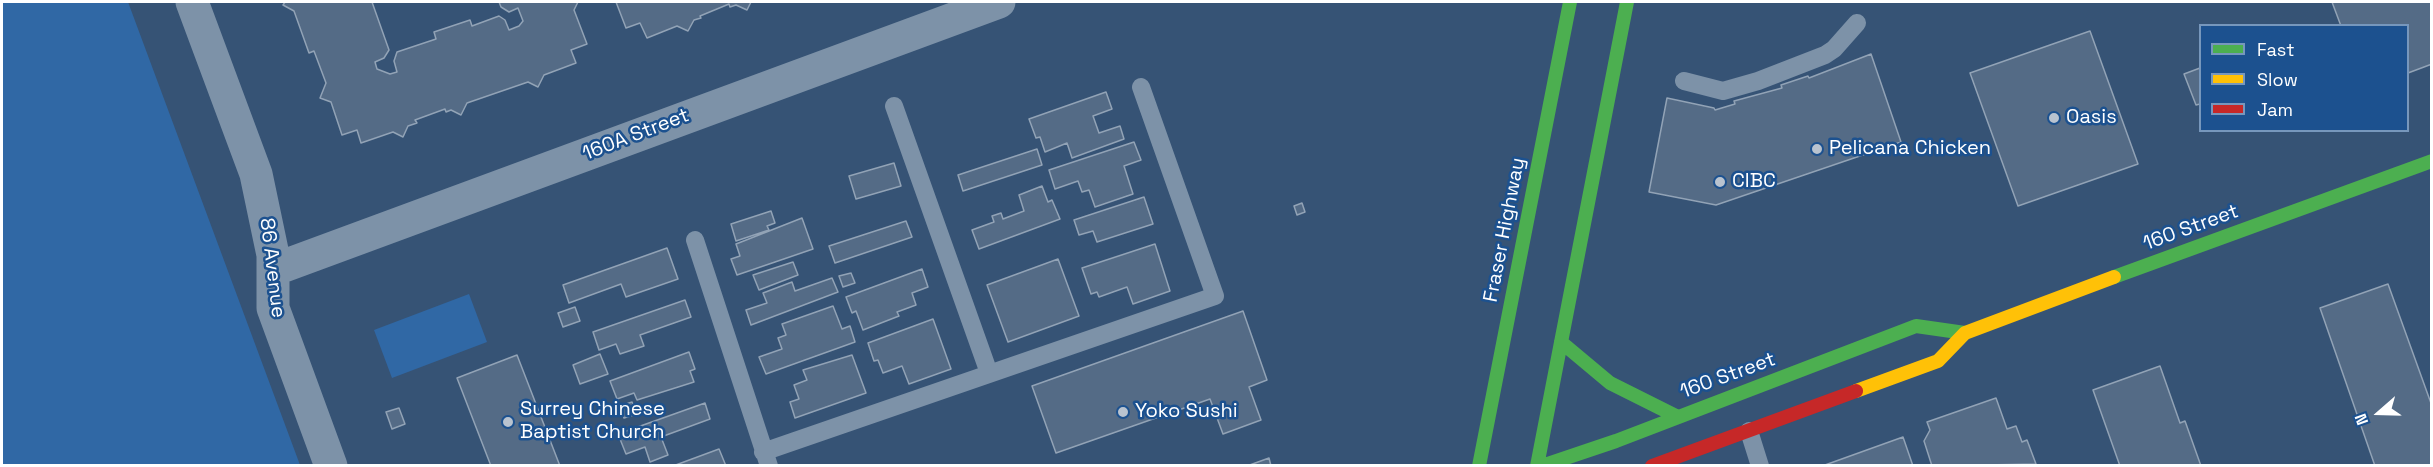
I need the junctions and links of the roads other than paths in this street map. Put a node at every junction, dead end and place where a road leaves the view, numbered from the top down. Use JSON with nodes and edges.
{"nodes":[{"id":1,"x":192,"y":2,"type":"edge"},
{"id":2,"x":999,"y":2,"type":"edge"},
{"id":3,"x":1570,"y":2,"type":"edge"},
{"id":4,"x":1627,"y":2,"type":"edge"},
{"id":5,"x":1857,"y":23,"type":"dead end"},
{"id":6,"x":1683,"y":81,"type":"dead end"},
{"id":7,"x":1141,"y":87,"type":"dead end"},
{"id":8,"x":894,"y":106,"type":"dead end"},
{"id":9,"x":2432,"y":160,"type":"edge"},
{"id":10,"x":695,"y":240,"type":"dead end"},
{"id":11,"x":273,"y":270,"type":"junction"},
{"id":12,"x":1965,"y":333,"type":"junction"},
{"id":13,"x":1561,"y":342,"type":"junction"},
{"id":14,"x":989,"y":373,"type":"junction"},
{"id":15,"x":1676,"y":416,"type":"junction"},
{"id":16,"x":1749,"y":431,"type":"junction"},
{"id":17,"x":766,"y":459,"type":"edge"},
{"id":18,"x":332,"y":465,"type":"edge"},
{"id":19,"x":1479,"y":465,"type":"edge"},
{"id":20,"x":1537,"y":465,"type":"edge"},
{"id":21,"x":1542,"y":465,"type":"edge"},
{"id":22,"x":1652,"y":465,"type":"edge"},
{"id":23,"x":1760,"y":465,"type":"edge"}],
"edges":[{"from":1,"to":11,"type":"street","name":"86 Avenue"},
{"from":2,"to":11,"type":"street","name":"160A Street"},
{"from":3,"to":19,"type":"main road","name":"Fraser Highway"},
{"from":4,"to":13,"type":"main road"},
{"from":5,"to":6,"type":"lane"},
{"from":7,"to":14,"type":"lane"},
{"from":8,"to":14,"type":"lane"},
{"from":9,"to":12,"type":"main road","name":"160 Street"},
{"from":10,"to":17,"type":"lane"},
{"from":11,"to":18,"type":"street","name":"86 Avenue"},
{"from":12,"to":15,"type":"main road","name":"160 Street"},
{"from":12,"to":16,"type":"main road","name":"160 Street"},
{"from":13,"to":15,"type":"main road"},
{"from":13,"to":20,"type":"main road"},
{"from":14,"to":17,"type":"lane"},
{"from":15,"to":21,"type":"main road","name":"160 Street"},
{"from":16,"to":22,"type":"main road","name":"160 Street"},
{"from":16,"to":23,"type":"lane"}]}
